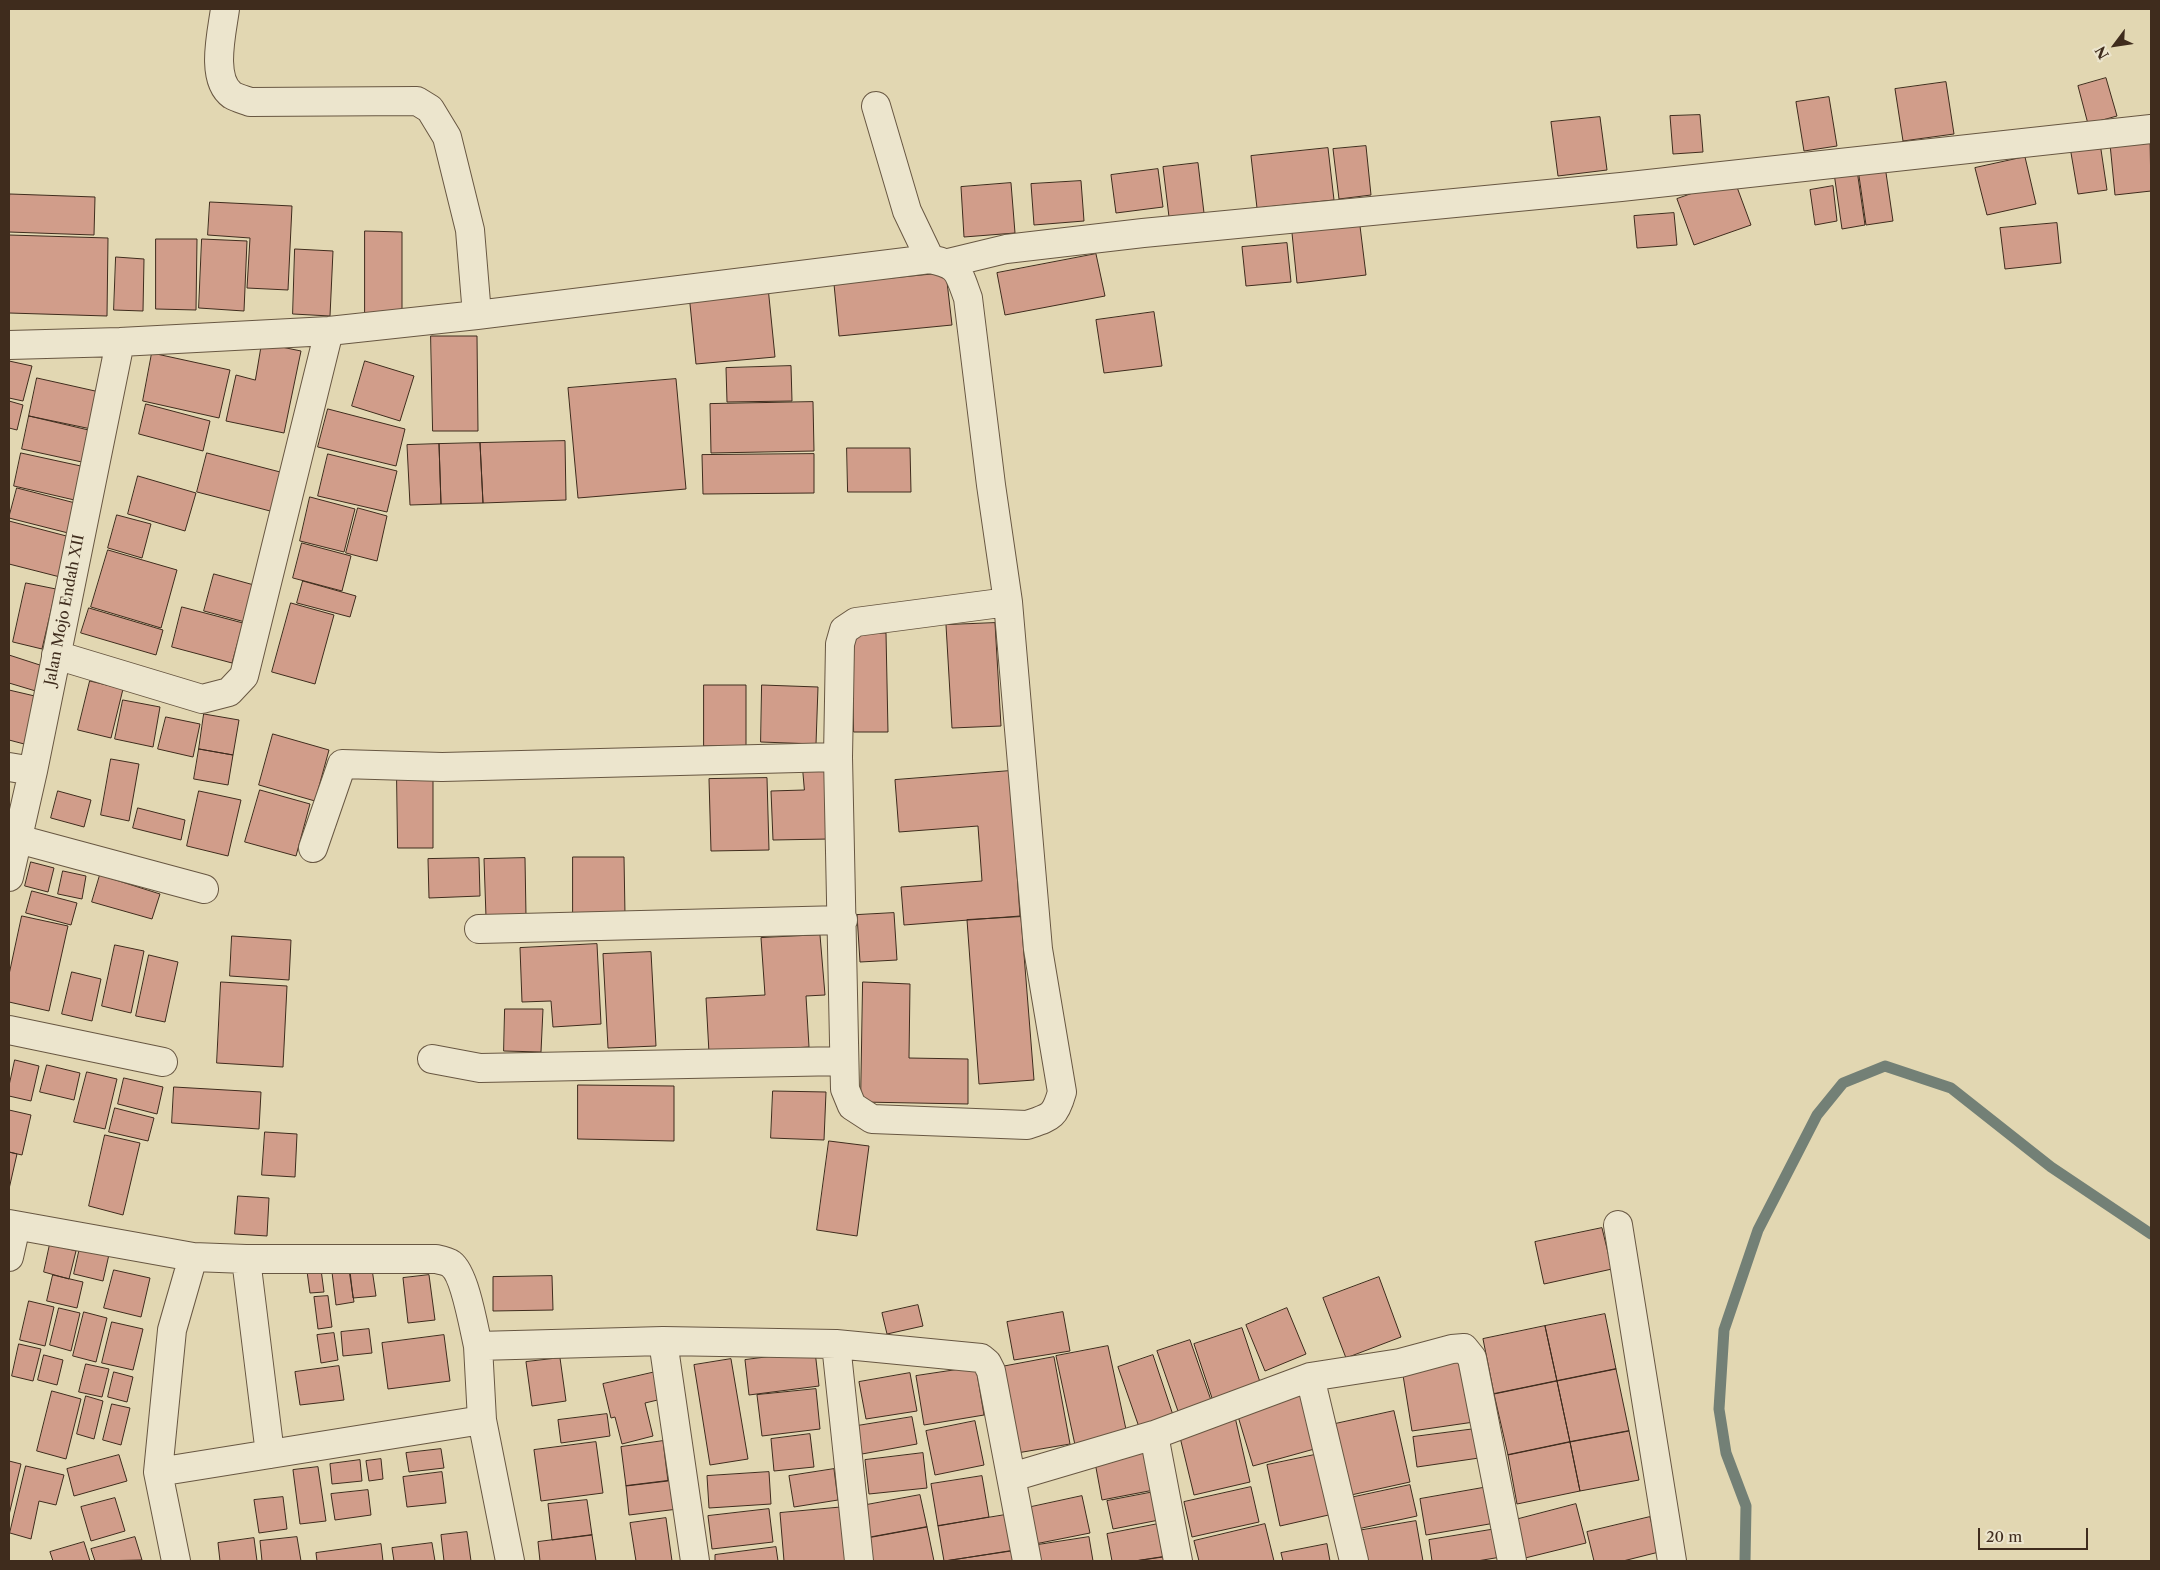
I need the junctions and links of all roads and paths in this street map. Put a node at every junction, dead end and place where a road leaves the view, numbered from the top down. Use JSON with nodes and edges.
{"nodes":[{"id":1,"x":225,"y":9,"type":"edge"},
{"id":2,"x":876,"y":106,"type":"dead end"},
{"id":3,"x":2151,"y":129,"type":"edge"},
{"id":4,"x":939,"y":261,"type":"junction"},
{"id":5,"x":477,"y":315,"type":"junction"},
{"id":6,"x":329,"y":330,"type":"junction"},
{"id":7,"x":120,"y":342,"type":"junction"},
{"id":8,"x":9,"y":345,"type":"edge"},
{"id":9,"x":1008,"y":602,"type":"junction"},
{"id":10,"x":56,"y":654,"type":"junction"},
{"id":11,"x":838,"y":757,"type":"junction"},
{"id":12,"x":21,"y":769,"type":"edge"},
{"id":13,"x":18,"y":839,"type":"junction"},
{"id":14,"x":313,"y":848,"type":"dead end"},
{"id":15,"x":9,"y":877,"type":"edge"},
{"id":16,"x":204,"y":889,"type":"dead end"},
{"id":17,"x":843,"y":920,"type":"junction"},
{"id":18,"x":479,"y":929,"type":"dead end"},
{"id":19,"x":9,"y":1030,"type":"edge"},
{"id":20,"x":432,"y":1059,"type":"dead end"},
{"id":21,"x":844,"y":1061,"type":"junction"},
{"id":22,"x":162,"y":1062,"type":"dead end"},
{"id":23,"x":12,"y":1225,"type":"edge"},
{"id":24,"x":1618,"y":1225,"type":"dead end"},
{"id":25,"x":9,"y":1257,"type":"edge"},
{"id":26,"x":193,"y":1257,"type":"junction"},
{"id":27,"x":246,"y":1259,"type":"junction"},
{"id":28,"x":664,"y":1341,"type":"junction"},
{"id":29,"x":836,"y":1344,"type":"junction"},
{"id":30,"x":478,"y":1346,"type":"junction"},
{"id":31,"x":1310,"y":1377,"type":"junction"},
{"id":32,"x":482,"y":1420,"type":"junction"},
{"id":33,"x":1154,"y":1435,"type":"junction"},
{"id":34,"x":270,"y":1454,"type":"junction"},
{"id":35,"x":158,"y":1472,"type":"junction"},
{"id":36,"x":1012,"y":1477,"type":"junction"},
{"id":37,"x":176,"y":1561,"type":"edge"},
{"id":38,"x":510,"y":1561,"type":"edge"},
{"id":39,"x":695,"y":1561,"type":"edge"},
{"id":40,"x":859,"y":1561,"type":"edge"},
{"id":41,"x":1027,"y":1561,"type":"edge"},
{"id":42,"x":1178,"y":1561,"type":"edge"},
{"id":43,"x":1354,"y":1561,"type":"edge"},
{"id":44,"x":1512,"y":1561,"type":"edge"},
{"id":45,"x":1672,"y":1561,"type":"edge"}],
"edges":[{"from":1,"to":5,"type":"street"},
{"from":2,"to":4,"type":"street"},
{"from":3,"to":4,"type":"street"},
{"from":4,"to":5,"type":"street"},
{"from":4,"to":9,"type":"street"},
{"from":5,"to":6,"type":"street"},
{"from":6,"to":7,"type":"street"},
{"from":6,"to":10,"type":"street"},
{"from":7,"to":8,"type":"street"},
{"from":7,"to":10,"type":"street","name":"Jalan Mojo Endah XII"},
{"from":9,"to":11,"type":"street"},
{"from":9,"to":21,"type":"street"},
{"from":10,"to":12,"type":"street","name":"Jalan Mojo Endah XII"},
{"from":11,"to":14,"type":"street"},
{"from":11,"to":17,"type":"street"},
{"from":12,"to":13,"type":"street","name":"Jalan Mojo Endah XII"},
{"from":13,"to":15,"type":"street","name":"Jalan Mojo Endah XII"},
{"from":13,"to":16,"type":"street"},
{"from":17,"to":18,"type":"street"},
{"from":17,"to":21,"type":"street"},
{"from":19,"to":22,"type":"street"},
{"from":20,"to":21,"type":"street"},
{"from":23,"to":25,"type":"street"},
{"from":23,"to":26,"type":"street"},
{"from":24,"to":45,"type":"street"},
{"from":26,"to":27,"type":"street"},
{"from":26,"to":35,"type":"street"},
{"from":27,"to":30,"type":"street"},
{"from":27,"to":34,"type":"street"},
{"from":28,"to":29,"type":"street"},
{"from":28,"to":30,"type":"street"},
{"from":28,"to":39,"type":"street"},
{"from":29,"to":36,"type":"street"},
{"from":29,"to":40,"type":"street"},
{"from":30,"to":32,"type":"street"},
{"from":31,"to":33,"type":"street"},
{"from":31,"to":43,"type":"street"},
{"from":31,"to":44,"type":"street"},
{"from":32,"to":34,"type":"street"},
{"from":32,"to":38,"type":"street"},
{"from":33,"to":36,"type":"street"},
{"from":33,"to":42,"type":"street"},
{"from":34,"to":35,"type":"street"},
{"from":35,"to":37,"type":"street"},
{"from":36,"to":41,"type":"street"}]}
